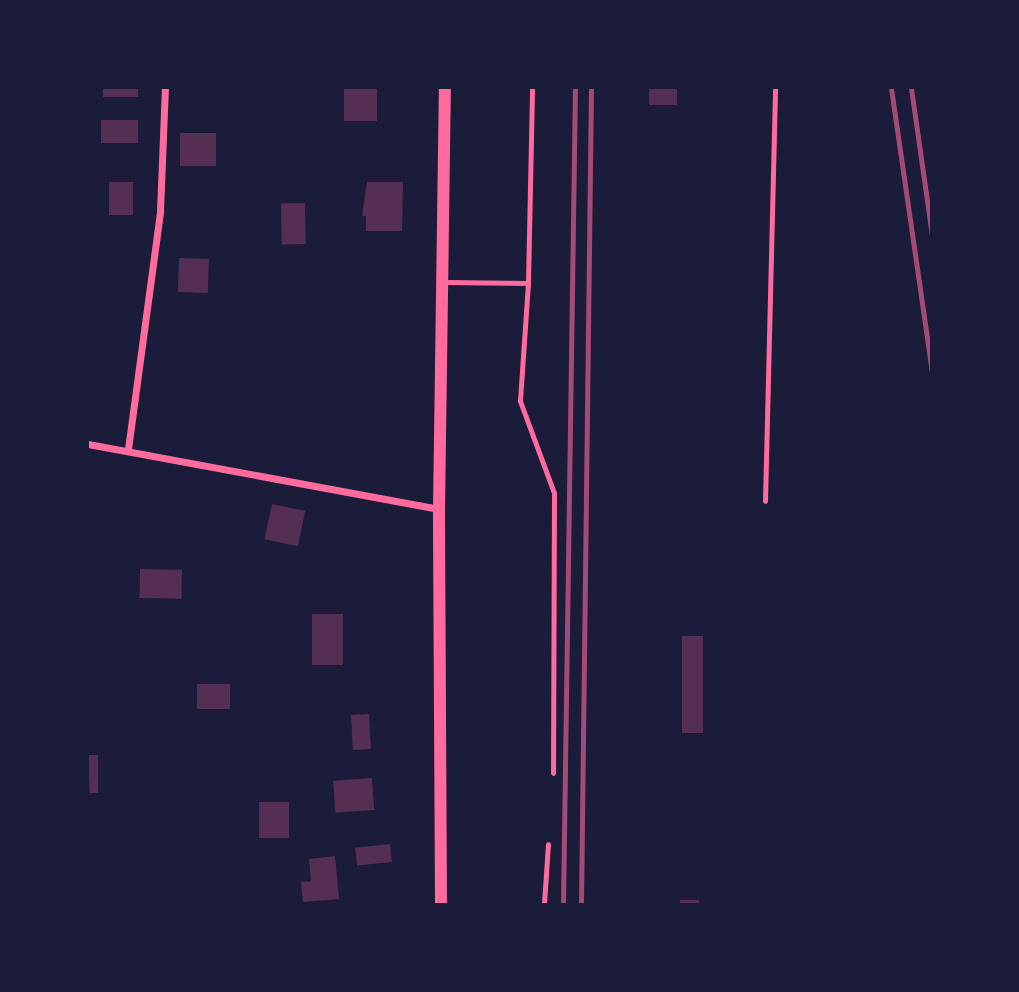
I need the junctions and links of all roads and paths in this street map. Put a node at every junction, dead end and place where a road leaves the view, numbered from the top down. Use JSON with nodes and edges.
{"nodes":[{"id":1,"x":165,"y":88,"type":"edge"},
{"id":2,"x":445,"y":88,"type":"edge"},
{"id":3,"x":532,"y":88,"type":"edge"},
{"id":4,"x":775,"y":88,"type":"edge"},
{"id":5,"x":443,"y":282,"type":"junction"},
{"id":6,"x":528,"y":283,"type":"junction"},
{"id":7,"x":88,"y":444,"type":"edge"},
{"id":8,"x":128,"y":449,"type":"junction"},
{"id":9,"x":765,"y":501,"type":"dead end"},
{"id":10,"x":439,"y":509,"type":"junction"},
{"id":11,"x":553,"y":773,"type":"dead end"},
{"id":12,"x":548,"y":844,"type":"dead end"},
{"id":13,"x":441,"y":905,"type":"edge"},
{"id":14,"x":544,"y":905,"type":"edge"}],
"edges":[{"from":1,"to":8,"type":"street"},
{"from":2,"to":5,"type":"street"},
{"from":3,"to":6,"type":"lane"},
{"from":4,"to":9,"type":"lane"},
{"from":5,"to":6,"type":"lane"},
{"from":5,"to":10,"type":"street"},
{"from":6,"to":11,"type":"lane"},
{"from":7,"to":8,"type":"street"},
{"from":8,"to":10,"type":"street"},
{"from":10,"to":13,"type":"street"},
{"from":12,"to":14,"type":"lane"}]}
